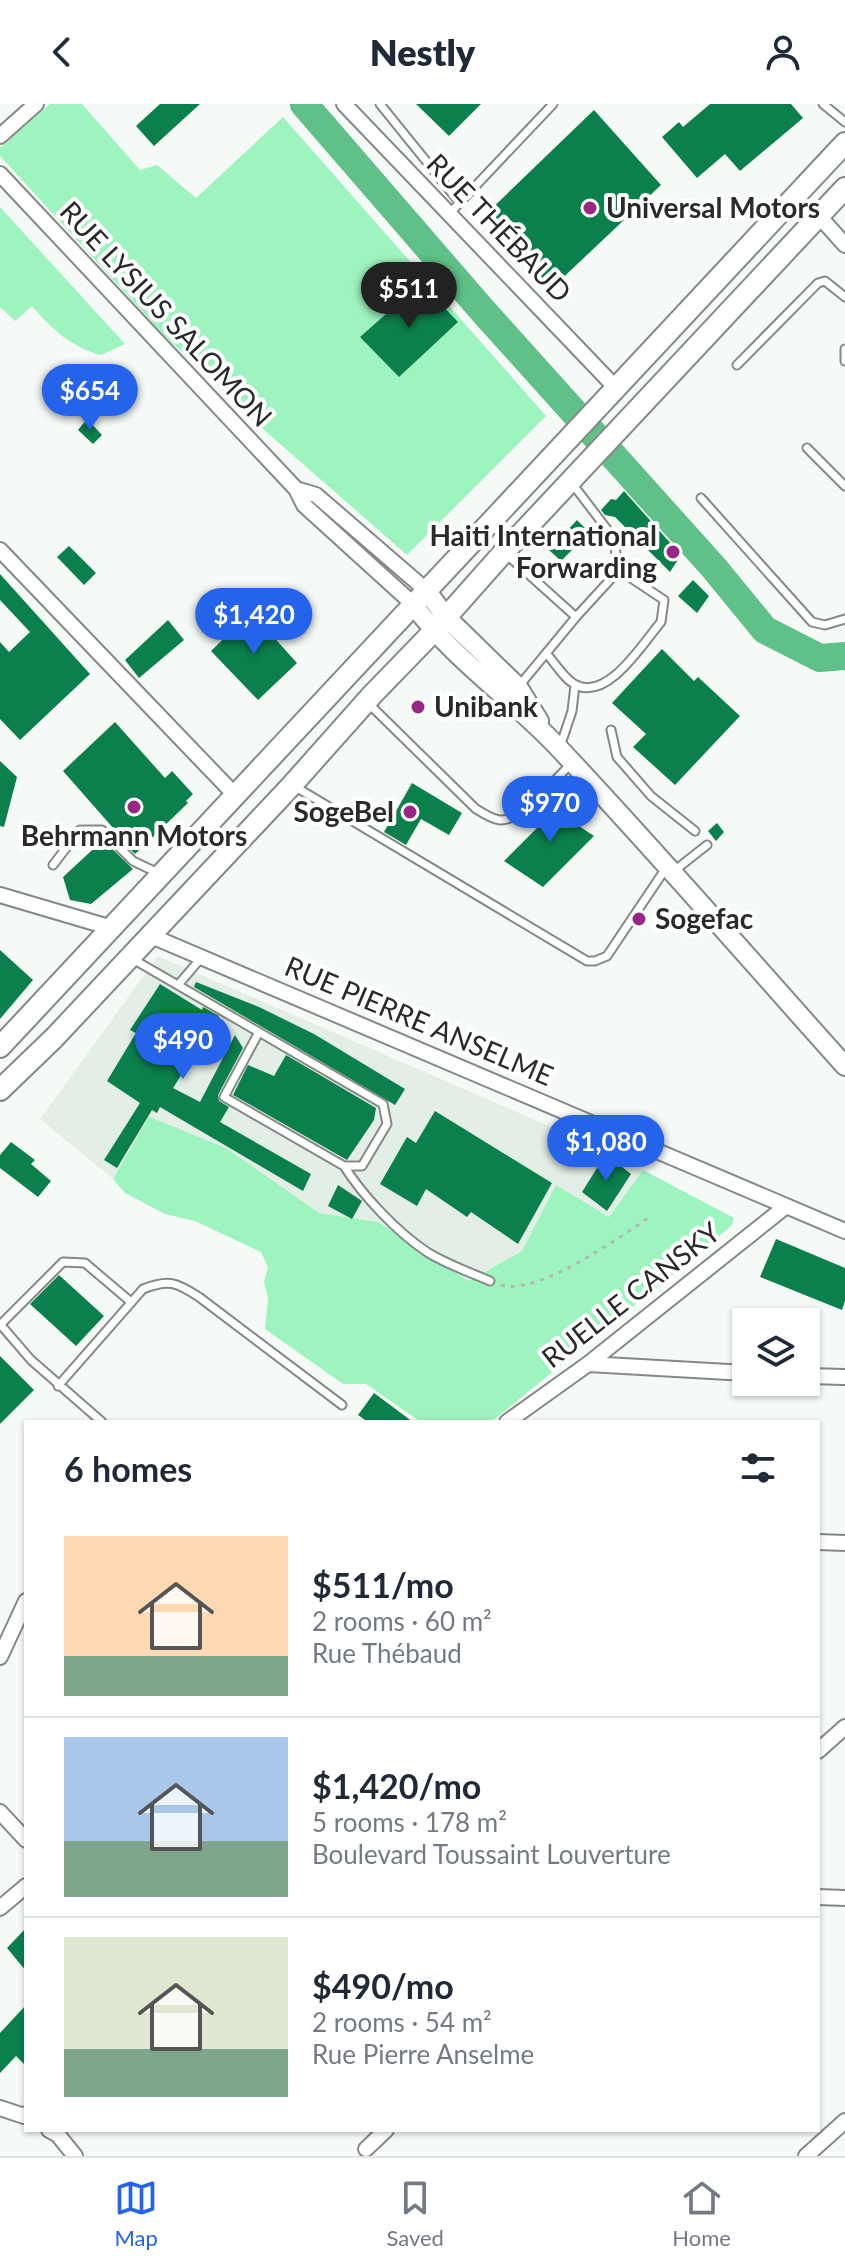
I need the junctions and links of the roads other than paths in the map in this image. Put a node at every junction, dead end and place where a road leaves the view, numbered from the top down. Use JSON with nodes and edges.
{"nodes":[{"id":1,"x":36,"y":104,"type":"edge"},
{"id":2,"x":344,"y":104,"type":"edge"},
{"id":3,"x":380,"y":104,"type":"edge"},
{"id":4,"x":553,"y":104,"type":"edge"},
{"id":5,"x":823,"y":104,"type":"edge"},
{"id":6,"x":845,"y":122,"type":"edge"},
{"id":7,"x":0,"y":136,"type":"edge"},
{"id":8,"x":845,"y":143,"type":"edge"},
{"id":9,"x":0,"y":174,"type":"edge"},
{"id":10,"x":845,"y":188,"type":"edge"},
{"id":11,"x":454,"y":209,"type":"junction"},
{"id":12,"x":819,"y":216,"type":"junction"},
{"id":13,"x":845,"y":245,"type":"edge"},
{"id":14,"x":845,"y":297,"type":"edge"},
{"id":15,"x":845,"y":349,"type":"edge"},
{"id":16,"x":845,"y":361,"type":"edge"},
{"id":17,"x":737,"y":365,"type":"dead end"},
{"id":18,"x":612,"y":392,"type":"junction"},
{"id":19,"x":807,"y":448,"type":"dead end"},
{"id":20,"x":570,"y":481,"type":"junction"},
{"id":21,"x":845,"y":486,"type":"edge"},
{"id":22,"x":701,"y":498,"type":"dead end"},
{"id":23,"x":0,"y":550,"type":"edge"},
{"id":24,"x":504,"y":552,"type":"junction"},
{"id":25,"x":619,"y":570,"type":"junction"},
{"id":26,"x":419,"y":597,"type":"junction"},
{"id":27,"x":576,"y":617,"type":"junction"},
{"id":28,"x":845,"y":619,"type":"edge"},
{"id":29,"x":440,"y":625,"type":"junction"},
{"id":30,"x":546,"y":653,"type":"junction"},
{"id":31,"x":575,"y":685,"type":"junction"},
{"id":32,"x":518,"y":687,"type":"junction"},
{"id":33,"x":366,"y":701,"type":"junction"},
{"id":34,"x":611,"y":730,"type":"dead end"},
{"id":35,"x":554,"y":744,"type":"junction"},
{"id":36,"x":572,"y":763,"type":"junction"},
{"id":37,"x":292,"y":785,"type":"junction"},
{"id":38,"x":235,"y":795,"type":"junction"},
{"id":39,"x":695,"y":831,"type":"dead end"},
{"id":40,"x":707,"y":845,"type":"dead end"},
{"id":41,"x":53,"y":865,"type":"dead end"},
{"id":42,"x":669,"y":869,"type":"junction"},
{"id":43,"x":162,"y":875,"type":"junction"},
{"id":44,"x":0,"y":895,"type":"edge"},
{"id":45,"x":112,"y":928,"type":"junction"},
{"id":46,"x":149,"y":935,"type":"junction"},
{"id":47,"x":129,"y":957,"type":"junction"},
{"id":48,"x":202,"y":957,"type":"junction"},
{"id":49,"x":178,"y":985,"type":"junction"},
{"id":50,"x":259,"y":1032,"type":"junction"},
{"id":51,"x":0,"y":1047,"type":"edge"},
{"id":52,"x":845,"y":1066,"type":"edge"},
{"id":53,"x":0,"y":1090,"type":"edge"},
{"id":54,"x":344,"y":1166,"type":"junction"},
{"id":55,"x":785,"y":1207,"type":"junction"},
{"id":56,"x":845,"y":1231,"type":"edge"},
{"id":57,"x":490,"y":1281,"type":"road end"},
{"id":58,"x":131,"y":1302,"type":"junction"},
{"id":59,"x":0,"y":1325,"type":"edge"},
{"id":60,"x":588,"y":1364,"type":"junction"},
{"id":61,"x":732,"y":1372,"type":"edge"},
{"id":62,"x":820,"y":1376,"type":"edge"},
{"id":63,"x":845,"y":1377,"type":"edge"},
{"id":64,"x":58,"y":1386,"type":"junction"},
{"id":65,"x":342,"y":1405,"type":"dead end"},
{"id":66,"x":100,"y":1420,"type":"edge"},
{"id":67,"x":510,"y":1420,"type":"edge"},
{"id":68,"x":820,"y":1542,"type":"edge"},
{"id":69,"x":845,"y":1543,"type":"edge"},
{"id":70,"x":24,"y":1604,"type":"edge"},
{"id":71,"x":4,"y":1637,"type":"edge"},
{"id":72,"x":0,"y":1657,"type":"edge"},
{"id":73,"x":845,"y":1727,"type":"edge"},
{"id":74,"x":820,"y":1749,"type":"edge"},
{"id":75,"x":0,"y":1812,"type":"edge"},
{"id":76,"x":24,"y":1838,"type":"edge"},
{"id":77,"x":24,"y":1888,"type":"edge"},
{"id":78,"x":820,"y":1897,"type":"edge"},
{"id":79,"x":845,"y":1898,"type":"edge"},
{"id":80,"x":0,"y":1908,"type":"edge"},
{"id":81,"x":0,"y":2108,"type":"edge"},
{"id":82,"x":24,"y":2115,"type":"edge"},
{"id":83,"x":845,"y":2121,"type":"edge"},
{"id":84,"x":53,"y":2132,"type":"edge"},
{"id":85,"x":384,"y":2132,"type":"edge"},
{"id":86,"x":366,"y":2149,"type":"dead end"},
{"id":87,"x":75,"y":2156,"type":"edge"},
{"id":88,"x":806,"y":2156,"type":"edge"}],
"edges":[{"from":1,"to":7,"type":"street"},
{"from":2,"to":11,"type":"street","name":"RUE THÉBAUD"},
{"from":3,"to":11,"type":"lane"},
{"from":4,"to":11,"type":"lane"},
{"from":5,"to":6,"type":"lane"},
{"from":8,"to":18,"type":"main road"},
{"from":9,"to":26,"type":"street","name":"RUE LYSIUS SALOMON"},
{"from":10,"to":12,"type":"main road"},
{"from":11,"to":18,"type":"street","name":"RUE THÉBAUD"},
{"from":12,"to":13,"type":"street"},
{"from":12,"to":20,"type":"main road"},
{"from":14,"to":17,"type":"lane"},
{"from":15,"to":16,"type":"lane"},
{"from":18,"to":26,"type":"main road"},
{"from":19,"to":21,"type":"lane"},
{"from":20,"to":24,"type":"main road"},
{"from":20,"to":25,"type":"lane"},
{"from":22,"to":28,"type":"lane"},
{"from":23,"to":38,"type":"street"},
{"from":24,"to":27,"type":"lane"},
{"from":24,"to":29,"type":"main road"},
{"from":25,"to":27,"type":"lane"},
{"from":25,"to":31,"type":"lane"},
{"from":26,"to":29,"type":"street"},
{"from":26,"to":38,"type":"main road"},
{"from":27,"to":30,"type":"lane"},
{"from":29,"to":32,"type":"street"},
{"from":29,"to":33,"type":"main road"},
{"from":29,"to":35,"type":"street"},
{"from":30,"to":31,"type":"lane"},
{"from":30,"to":32,"type":"lane"},
{"from":31,"to":35,"type":"lane"},
{"from":32,"to":35,"type":"street"},
{"from":33,"to":36,"type":"lane"},
{"from":33,"to":37,"type":"main road"},
{"from":34,"to":39,"type":"lane"},
{"from":35,"to":36,"type":"street"},
{"from":36,"to":42,"type":"street"},
{"from":37,"to":42,"type":"lane"},
{"from":37,"to":46,"type":"main road"},
{"from":38,"to":43,"type":"main road"},
{"from":40,"to":42,"type":"lane"},
{"from":41,"to":43,"type":"lane"},
{"from":42,"to":52,"type":"street"},
{"from":43,"to":45,"type":"main road"},
{"from":44,"to":45,"type":"street"},
{"from":45,"to":51,"type":"main road"},
{"from":46,"to":47,"type":"main road"},
{"from":46,"to":48,"type":"street","name":"RUE PIERRE ANSELME"},
{"from":47,"to":49,"type":"lane"},
{"from":47,"to":53,"type":"main road"},
{"from":48,"to":49,"type":"lane"},
{"from":48,"to":55,"type":"street","name":"RUE PIERRE ANSELME"},
{"from":49,"to":50,"type":"lane"},
{"from":50,"to":54,"type":"lane"},
{"from":50,"to":54,"type":"lane"},
{"from":54,"to":57,"type":"lane"},
{"from":55,"to":56,"type":"street","name":"RUE PIERRE ANSELME"},
{"from":55,"to":60,"type":"street","name":"RUELLE CANSKY"},
{"from":58,"to":59,"type":"lane"},
{"from":58,"to":64,"type":"lane"},
{"from":58,"to":65,"type":"lane"},
{"from":59,"to":64,"type":"lane"},
{"from":60,"to":61,"type":"street"},
{"from":60,"to":67,"type":"street","name":"RUELLE CANSKY"},
{"from":62,"to":63,"type":"street"},
{"from":64,"to":66,"type":"lane"},
{"from":68,"to":69,"type":"street"},
{"from":70,"to":71,"type":"street"},
{"from":71,"to":72,"type":"street"},
{"from":73,"to":74,"type":"street"},
{"from":75,"to":76,"type":"street"},
{"from":77,"to":80,"type":"street"},
{"from":78,"to":79,"type":"street"},
{"from":81,"to":82,"type":"street"},
{"from":83,"to":88,"type":"street"},
{"from":84,"to":87,"type":"street"},
{"from":85,"to":86,"type":"street"}]}
